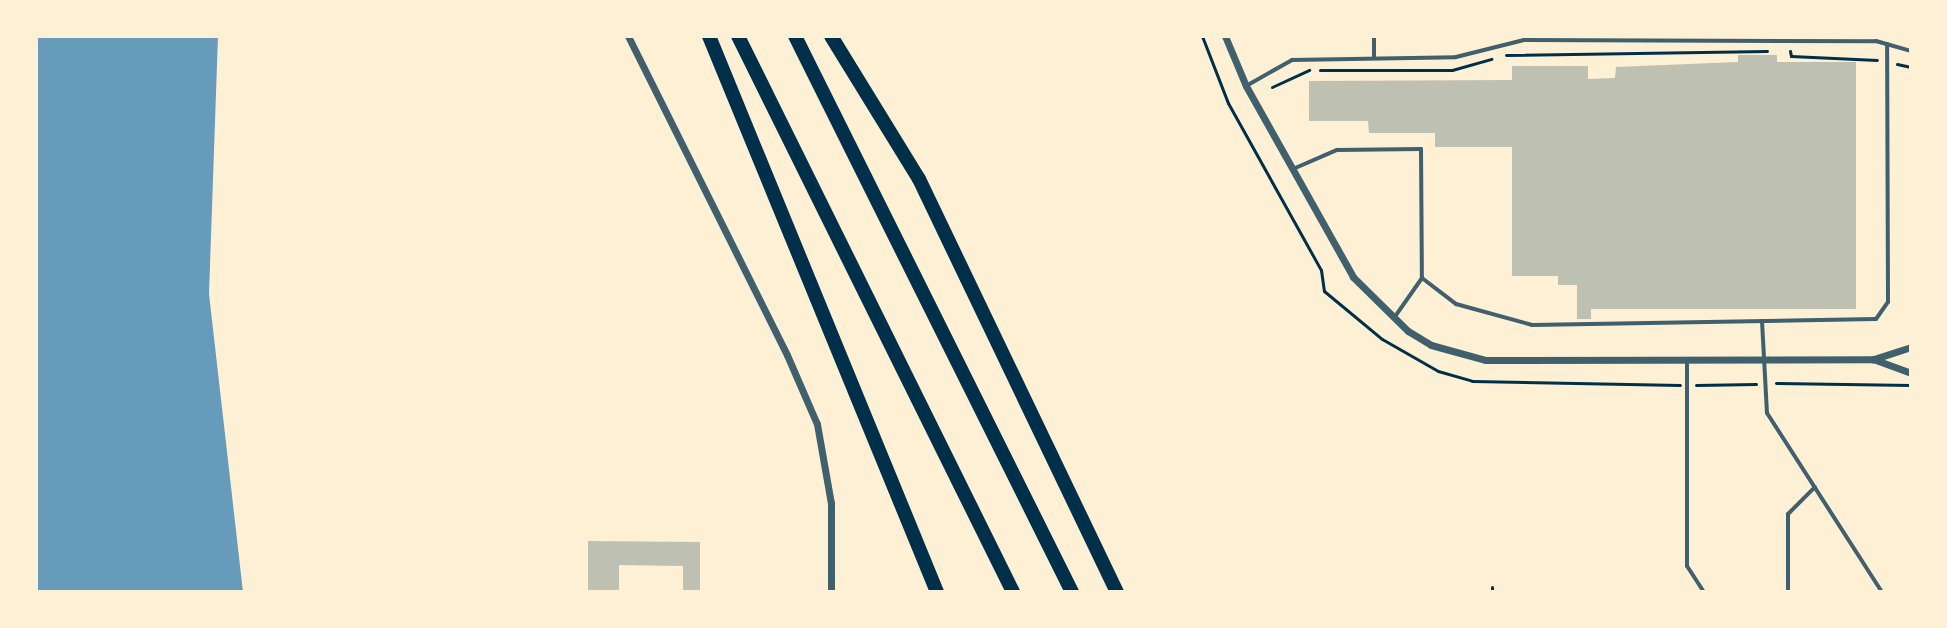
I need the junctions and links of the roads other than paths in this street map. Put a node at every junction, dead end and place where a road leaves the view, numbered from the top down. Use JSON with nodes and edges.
{"nodes":[{"id":1,"x":628,"y":36,"type":"edge"},
{"id":2,"x":709,"y":36,"type":"edge"},
{"id":3,"x":738,"y":36,"type":"edge"},
{"id":4,"x":795,"y":36,"type":"edge"},
{"id":5,"x":831,"y":36,"type":"edge"},
{"id":6,"x":1225,"y":36,"type":"edge"},
{"id":7,"x":1374,"y":36,"type":"edge"},
{"id":8,"x":1542,"y":38,"type":"edge"},
{"id":9,"x":1793,"y":38,"type":"edge"},
{"id":10,"x":1876,"y":39,"type":"edge"},
{"id":11,"x":1887,"y":44,"type":"junction"},
{"id":12,"x":1911,"y":51,"type":"edge"},
{"id":13,"x":1374,"y":58,"type":"junction"},
{"id":14,"x":1246,"y":86,"type":"junction"},
{"id":15,"x":1292,"y":170,"type":"junction"},
{"id":16,"x":1422,"y":278,"type":"junction"},
{"id":17,"x":1394,"y":318,"type":"junction"},
{"id":18,"x":1762,"y":321,"type":"junction"},
{"id":19,"x":1911,"y":347,"type":"edge"},
{"id":20,"x":1762,"y":358,"type":"junction"},
{"id":21,"x":1687,"y":359,"type":"junction"},
{"id":22,"x":1873,"y":359,"type":"junction"},
{"id":23,"x":1911,"y":373,"type":"edge"},
{"id":24,"x":1815,"y":487,"type":"junction"},
{"id":25,"x":831,"y":592,"type":"edge"},
{"id":26,"x":937,"y":592,"type":"edge"},
{"id":27,"x":1013,"y":592,"type":"edge"},
{"id":28,"x":1072,"y":592,"type":"edge"},
{"id":29,"x":1117,"y":592,"type":"edge"},
{"id":30,"x":1704,"y":592,"type":"edge"},
{"id":31,"x":1788,"y":592,"type":"edge"},
{"id":32,"x":1882,"y":592,"type":"edge"}],
"edges":[{"from":1,"to":25,"type":"street"},
{"from":2,"to":26,"type":"highway"},
{"from":3,"to":27,"type":"highway"},
{"from":4,"to":28,"type":"highway"},
{"from":5,"to":29,"type":"highway"},
{"from":6,"to":14,"type":"street"},
{"from":7,"to":13,"type":"lane"},
{"from":8,"to":9,"type":"lane"},
{"from":8,"to":13,"type":"lane"},
{"from":9,"to":10,"type":"lane"},
{"from":10,"to":11,"type":"lane"},
{"from":11,"to":12,"type":"lane"},
{"from":11,"to":18,"type":"lane"},
{"from":13,"to":14,"type":"lane"},
{"from":14,"to":15,"type":"street"},
{"from":15,"to":16,"type":"lane"},
{"from":15,"to":17,"type":"street"},
{"from":16,"to":17,"type":"lane"},
{"from":16,"to":18,"type":"lane"},
{"from":17,"to":21,"type":"street"},
{"from":18,"to":20,"type":"lane"},
{"from":19,"to":22,"type":"street"},
{"from":20,"to":21,"type":"street"},
{"from":20,"to":22,"type":"street"},
{"from":20,"to":24,"type":"lane"},
{"from":21,"to":30,"type":"lane"},
{"from":22,"to":23,"type":"street"},
{"from":24,"to":31,"type":"lane"},
{"from":24,"to":32,"type":"lane"}]}
